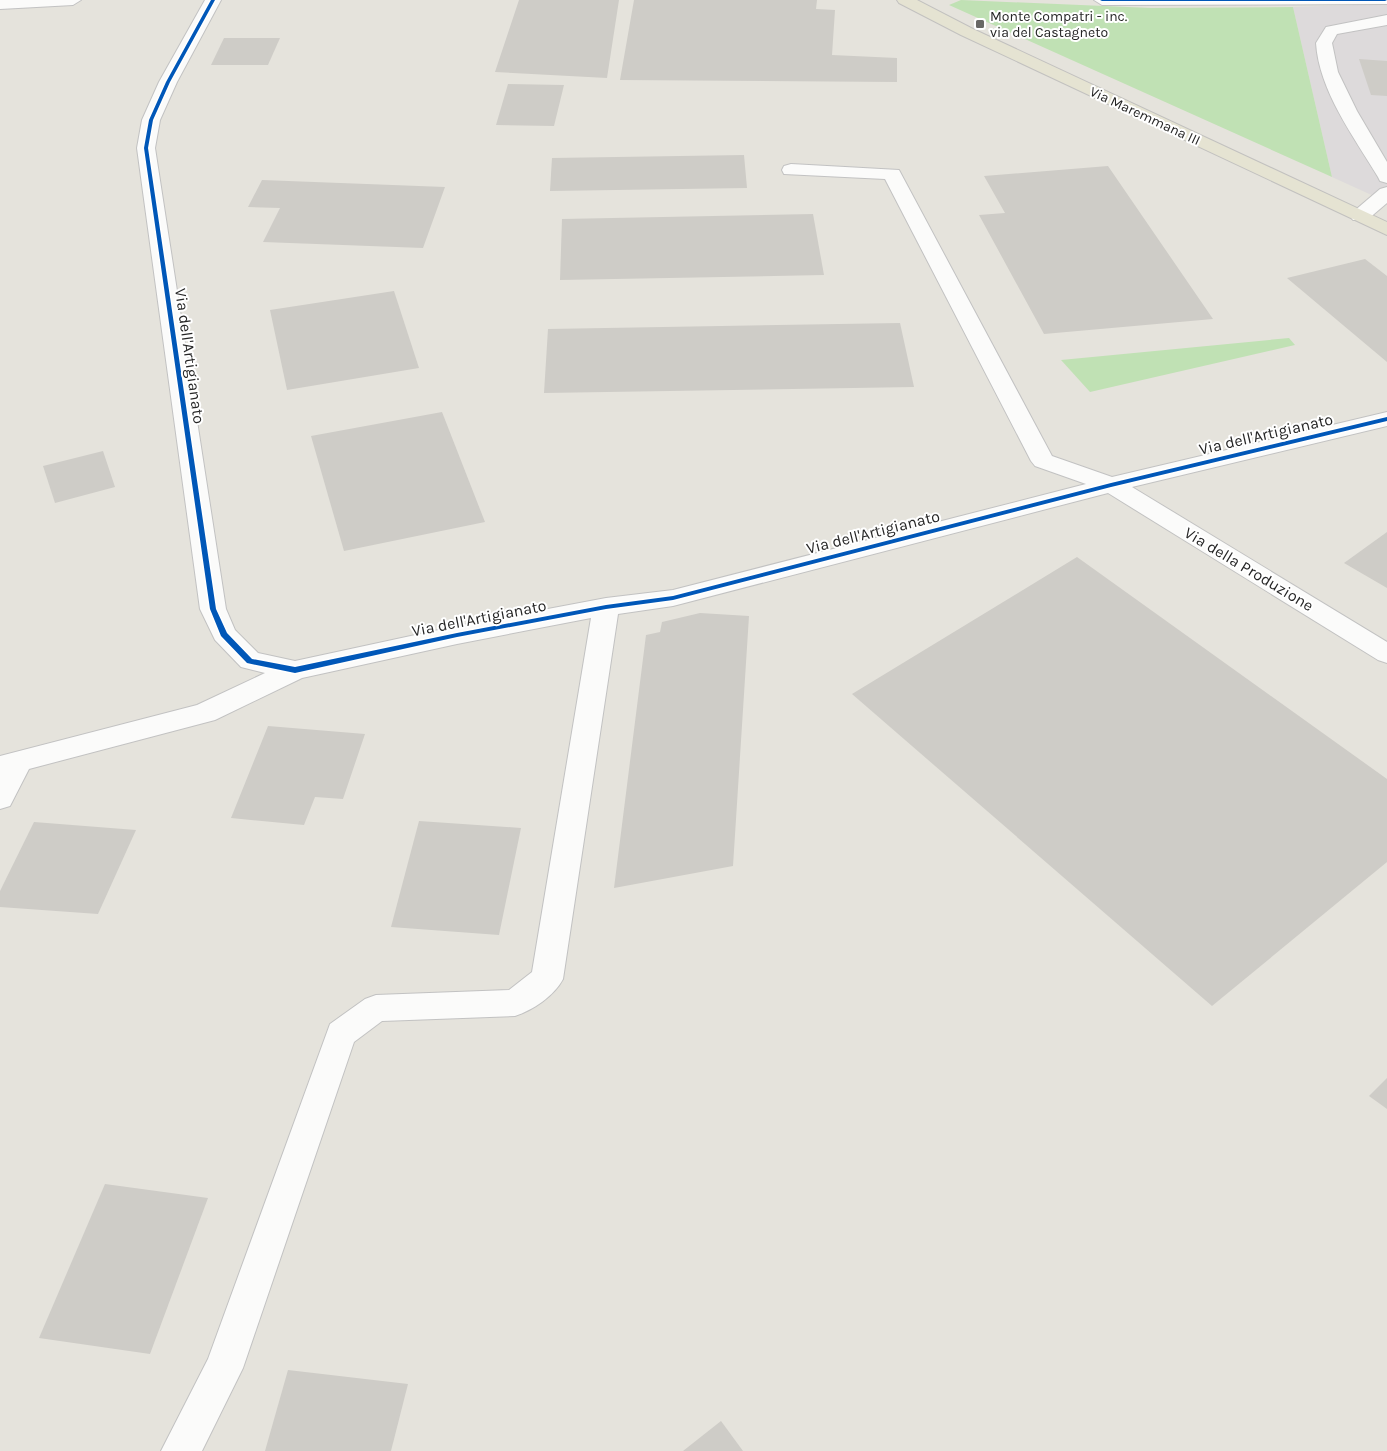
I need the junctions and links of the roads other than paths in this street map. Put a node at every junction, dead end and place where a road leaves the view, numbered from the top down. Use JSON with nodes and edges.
{"nodes":[{"id":1,"x":73,"y":0,"type":"edge"},
{"id":2,"x":213,"y":0,"type":"edge"},
{"id":3,"x":904,"y":0,"type":"edge"},
{"id":4,"x":1102,"y":0,"type":"edge"},
{"id":5,"x":1385,"y":0,"type":"edge"},
{"id":6,"x":0,"y":4,"type":"edge"},
{"id":7,"x":1387,"y":20,"type":"edge"},
{"id":8,"x":791,"y":170,"type":"dead end"},
{"id":9,"x":1387,"y":177,"type":"edge"},
{"id":10,"x":1387,"y":193,"type":"edge"},
{"id":11,"x":1360,"y":216,"type":"junction"},
{"id":12,"x":1387,"y":229,"type":"edge"},
{"id":13,"x":1387,"y":419,"type":"edge"},
{"id":14,"x":1111,"y":485,"type":"junction"},
{"id":15,"x":606,"y":607,"type":"junction"},
{"id":16,"x":1387,"y":654,"type":"edge"},
{"id":17,"x":295,"y":670,"type":"junction"},
{"id":18,"x":10,"y":764,"type":"edge"},
{"id":19,"x":0,"y":798,"type":"edge"},
{"id":20,"x":180,"y":1451,"type":"edge"}],
"edges":[{"from":1,"to":6,"type":"street"},
{"from":2,"to":17,"type":"street","name":"Via dell'Artigianato"},
{"from":3,"to":11,"type":"main road","name":"Via Maremmana III"},
{"from":4,"to":5,"type":"street"},
{"from":7,"to":9,"type":"street"},
{"from":8,"to":14,"type":"street","name":"Via della Produzione"},
{"from":10,"to":11,"type":"street"},
{"from":11,"to":12,"type":"main road","name":"Via Maremmana III"},
{"from":13,"to":14,"type":"street","name":"Via dell'Artigianato"},
{"from":14,"to":15,"type":"street","name":"Via dell'Artigianato"},
{"from":14,"to":16,"type":"street","name":"Via della Produzione"},
{"from":15,"to":17,"type":"street","name":"Via dell'Artigianato"},
{"from":15,"to":20,"type":"street"},
{"from":17,"to":18,"type":"street"},
{"from":18,"to":19,"type":"street"}]}
